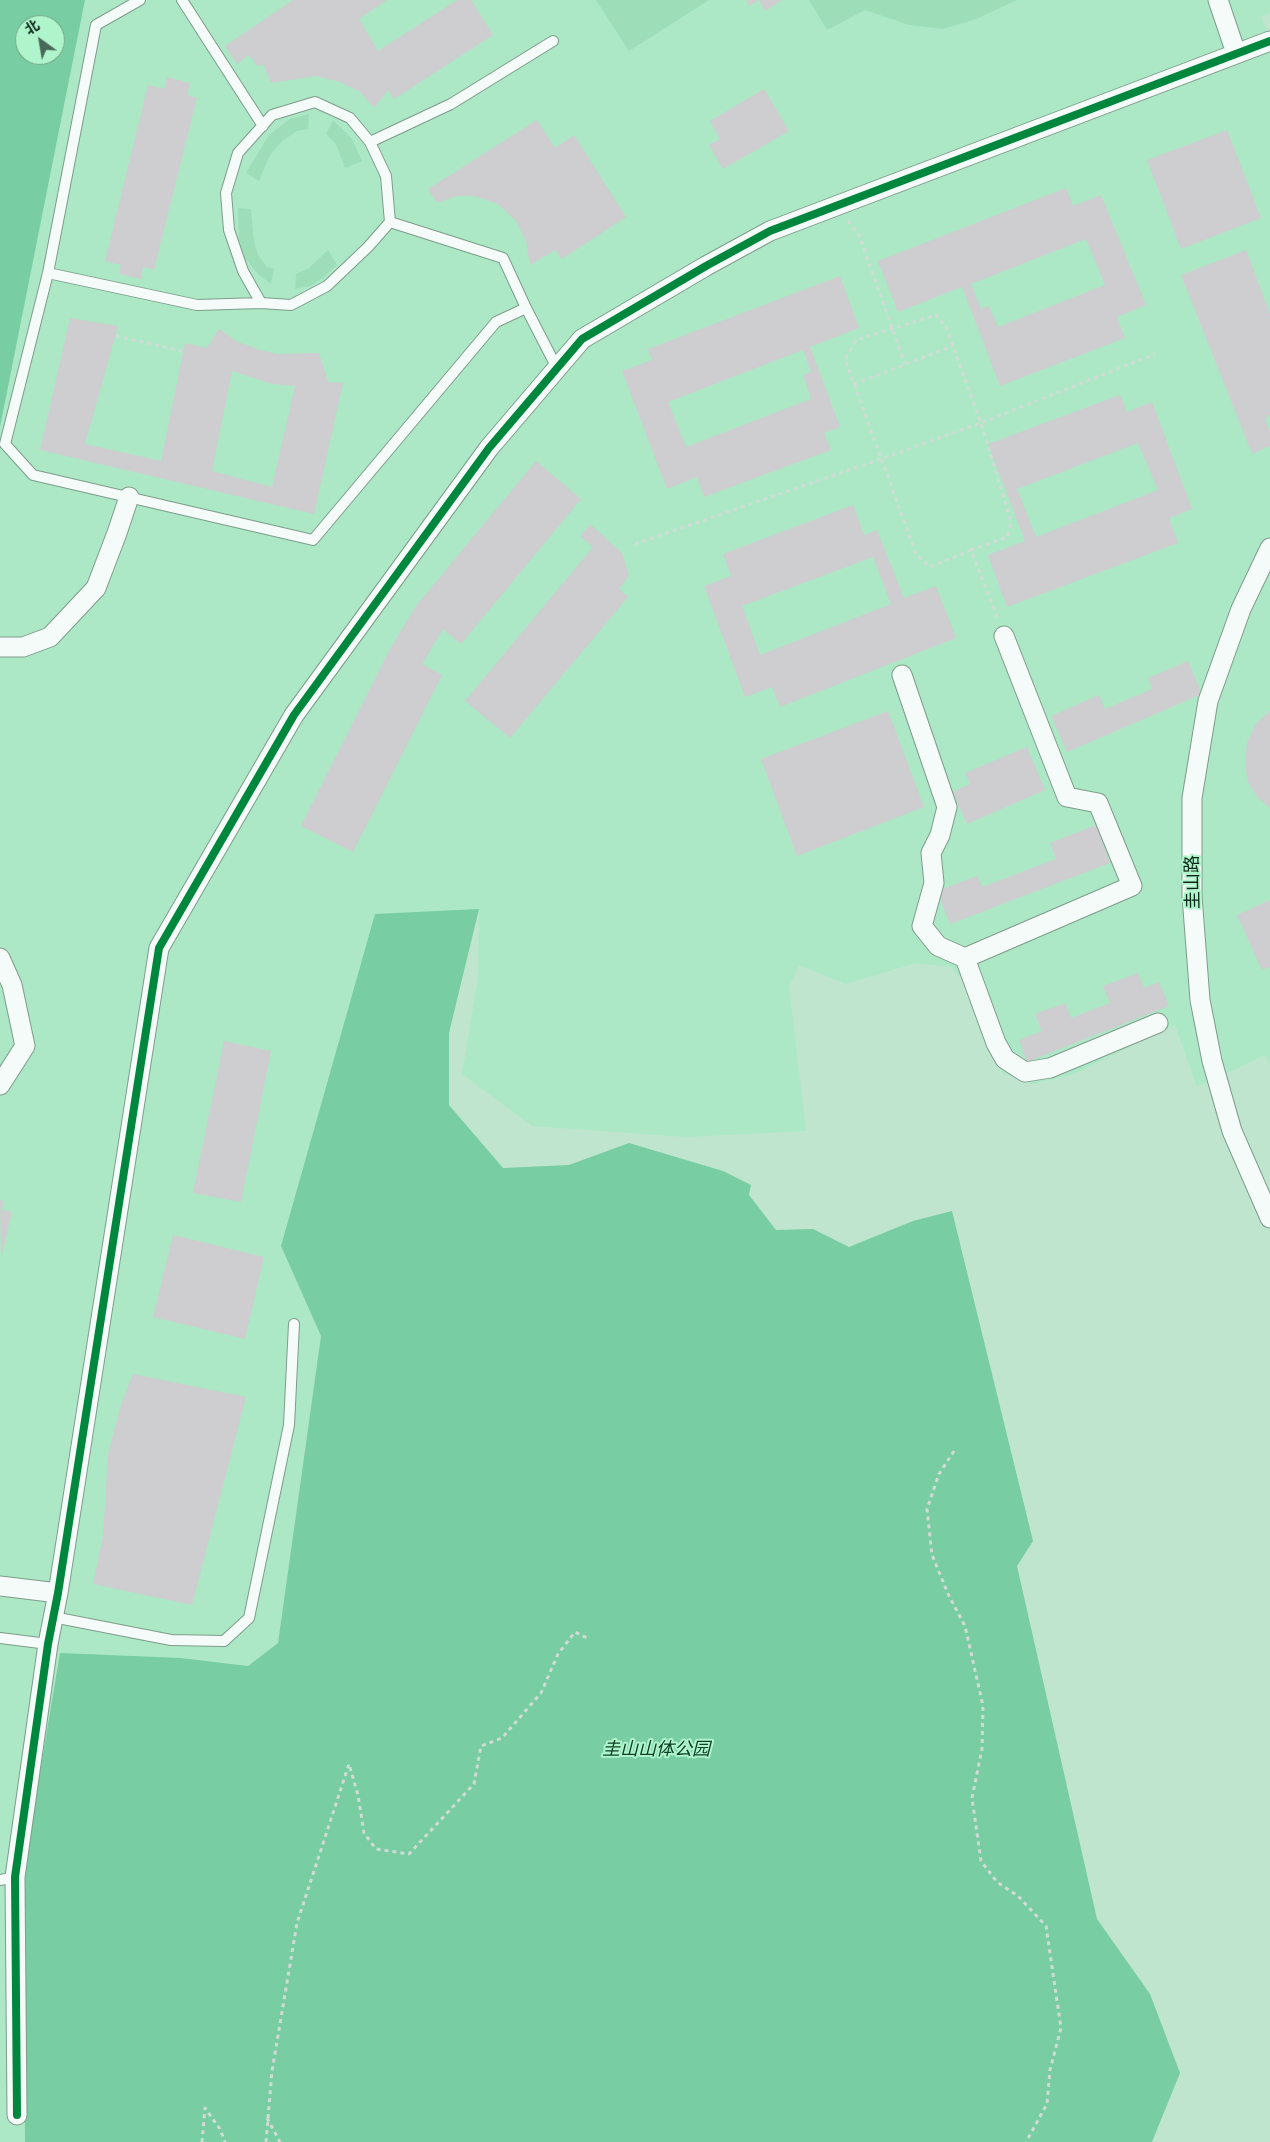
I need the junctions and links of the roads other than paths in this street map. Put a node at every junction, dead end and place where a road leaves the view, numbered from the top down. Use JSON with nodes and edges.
{"nodes":[{"id":1,"x":140,"y":0,"type":"edge"},
{"id":2,"x":182,"y":0,"type":"edge"},
{"id":3,"x":1218,"y":0,"type":"edge"},
{"id":4,"x":553,"y":41,"type":"dead end"},
{"id":5,"x":1270,"y":41,"type":"edge"},
{"id":6,"x":1236,"y":53,"type":"junction"},
{"id":7,"x":262,"y":126,"type":"junction"},
{"id":8,"x":370,"y":142,"type":"junction"},
{"id":9,"x":390,"y":222,"type":"junction"},
{"id":10,"x":48,"y":273,"type":"junction"},
{"id":11,"x":261,"y":303,"type":"junction"},
{"id":12,"x":526,"y":308,"type":"junction"},
{"id":13,"x":557,"y":368,"type":"junction"},
{"id":14,"x":129,"y":497,"type":"junction"},
{"id":15,"x":1270,"y":548,"type":"edge"},
{"id":16,"x":1004,"y":636,"type":"road end"},
{"id":17,"x":0,"y":647,"type":"edge"},
{"id":18,"x":902,"y":675,"type":"dead end"},
{"id":19,"x":0,"y":958,"type":"edge"},
{"id":20,"x":965,"y":958,"type":"junction"},
{"id":21,"x":1158,"y":1023,"type":"dead end"},
{"id":22,"x":0,"y":1085,"type":"edge"},
{"id":23,"x":1270,"y":1218,"type":"edge"},
{"id":24,"x":294,"y":1324,"type":"dead end"},
{"id":25,"x":0,"y":1586,"type":"edge"},
{"id":26,"x":58,"y":1593,"type":"junction"},
{"id":27,"x":53,"y":1617,"type":"junction"},
{"id":28,"x":0,"y":1638,"type":"edge"},
{"id":29,"x":48,"y":1644,"type":"junction"},
{"id":30,"x":7,"y":1878,"type":"edge"},
{"id":31,"x":17,"y":2115,"type":"dead end"}],
"edges":[{"from":1,"to":10,"type":"lane"},
{"from":2,"to":7,"type":"lane"},
{"from":3,"to":6,"type":"street"},
{"from":4,"to":8,"type":"lane"},
{"from":5,"to":6,"type":"street"},
{"from":6,"to":13,"type":"street"},
{"from":7,"to":8,"type":"lane"},
{"from":7,"to":11,"type":"lane"},
{"from":8,"to":9,"type":"lane"},
{"from":9,"to":11,"type":"lane"},
{"from":9,"to":12,"type":"lane"},
{"from":10,"to":11,"type":"lane"},
{"from":10,"to":14,"type":"lane"},
{"from":12,"to":13,"type":"lane"},
{"from":12,"to":14,"type":"lane"},
{"from":13,"to":26,"type":"street"},
{"from":14,"to":17,"type":"street"},
{"from":15,"to":23,"type":"street","name":"圭山路"},
{"from":16,"to":20,"type":"street"},
{"from":18,"to":20,"type":"street"},
{"from":19,"to":22,"type":"street"},
{"from":20,"to":21,"type":"street"},
{"from":24,"to":27,"type":"lane"},
{"from":25,"to":26,"type":"street"},
{"from":26,"to":27,"type":"street"},
{"from":27,"to":29,"type":"street"},
{"from":28,"to":29,"type":"lane"},
{"from":29,"to":30,"type":"street"},
{"from":30,"to":31,"type":"street"}]}
